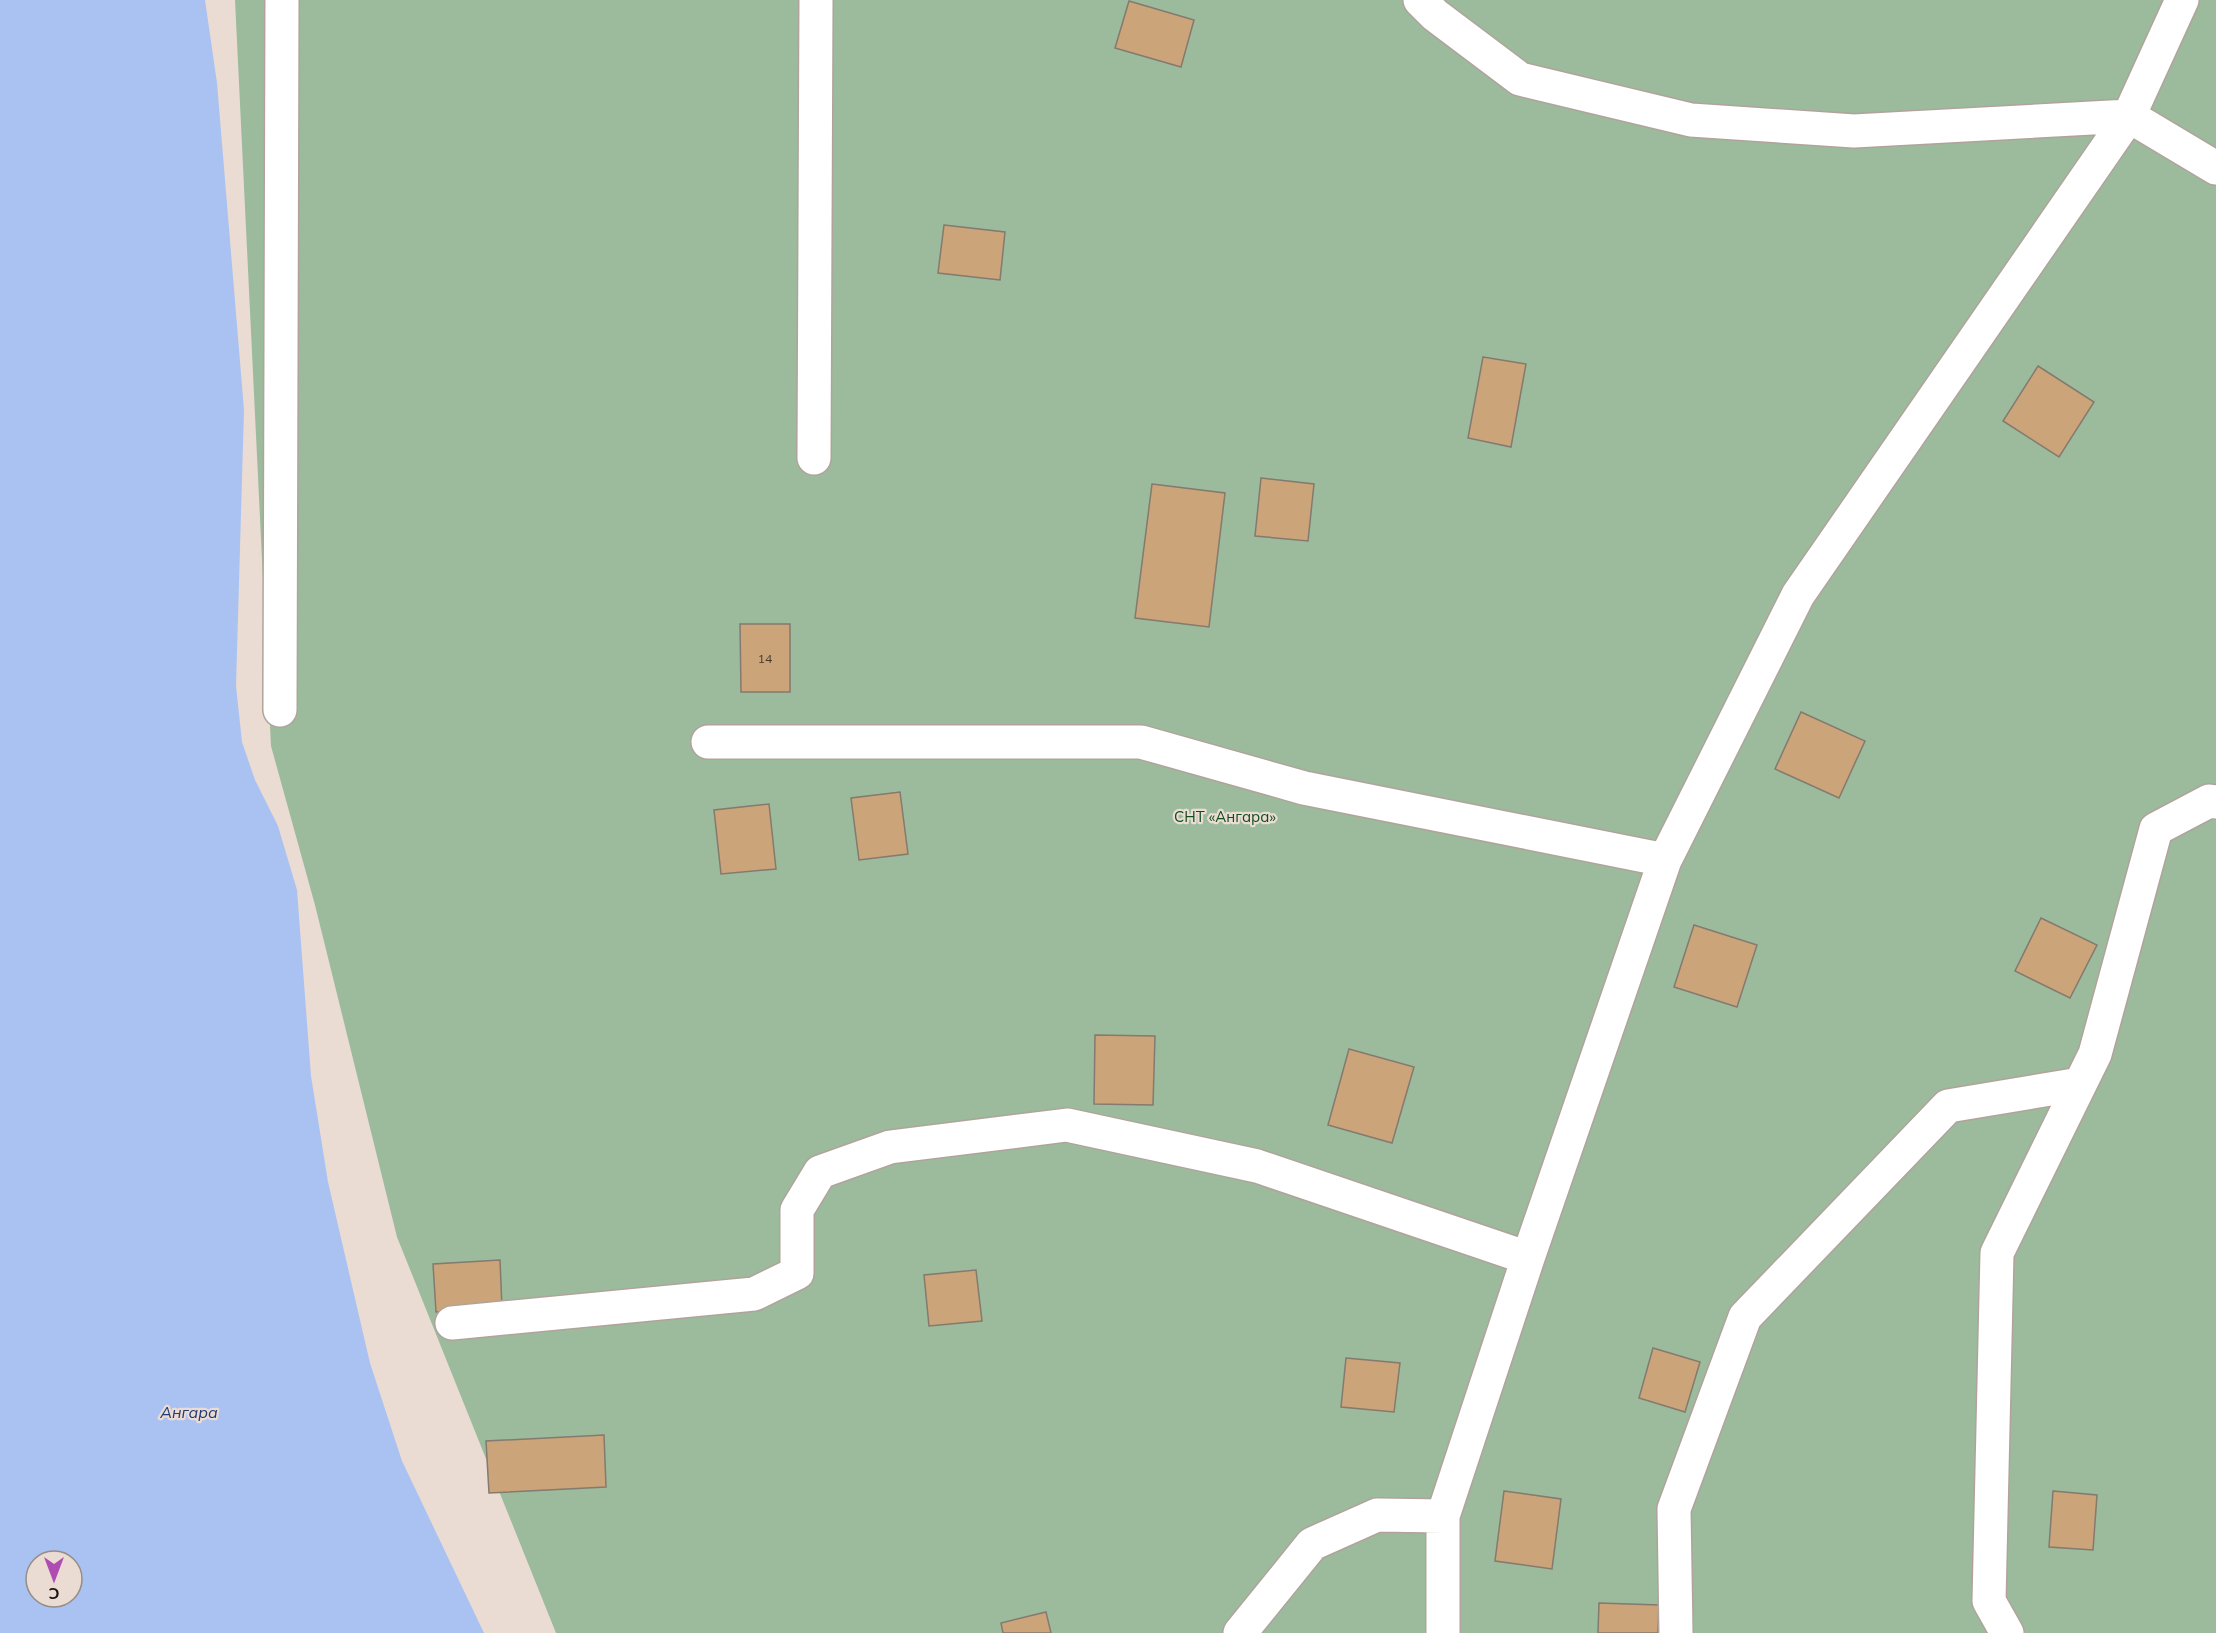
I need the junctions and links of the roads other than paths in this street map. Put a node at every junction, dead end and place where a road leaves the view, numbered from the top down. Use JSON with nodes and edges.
{"nodes":[{"id":1,"x":282,"y":0,"type":"edge"},
{"id":2,"x":816,"y":0,"type":"edge"},
{"id":3,"x":1420,"y":0,"type":"edge"},
{"id":4,"x":2182,"y":0,"type":"edge"},
{"id":5,"x":2129,"y":116,"type":"junction"},
{"id":6,"x":2216,"y":168,"type":"edge"},
{"id":7,"x":814,"y":458,"type":"dead end"},
{"id":8,"x":280,"y":710,"type":"dead end"},
{"id":9,"x":708,"y":742,"type":"dead end"},
{"id":10,"x":2216,"y":802,"type":"edge"},
{"id":11,"x":1665,"y":860,"type":"junction"},
{"id":12,"x":2080,"y":1084,"type":"junction"},
{"id":13,"x":1528,"y":1258,"type":"junction"},
{"id":14,"x":452,"y":1323,"type":"dead end"},
{"id":15,"x":1443,"y":1516,"type":"junction"},
{"id":16,"x":1240,"y":1633,"type":"edge"},
{"id":17,"x":1443,"y":1633,"type":"edge"},
{"id":18,"x":1676,"y":1633,"type":"edge"},
{"id":19,"x":2007,"y":1633,"type":"edge"}],
"edges":[{"from":1,"to":8,"type":"street"},
{"from":2,"to":7,"type":"street"},
{"from":3,"to":5,"type":"street"},
{"from":4,"to":5,"type":"street"},
{"from":5,"to":6,"type":"street"},
{"from":5,"to":11,"type":"street"},
{"from":9,"to":11,"type":"street"},
{"from":10,"to":12,"type":"street"},
{"from":11,"to":13,"type":"street"},
{"from":12,"to":18,"type":"street"},
{"from":12,"to":19,"type":"street"},
{"from":13,"to":14,"type":"street"},
{"from":13,"to":15,"type":"street"},
{"from":15,"to":16,"type":"street"},
{"from":15,"to":17,"type":"street"}]}
